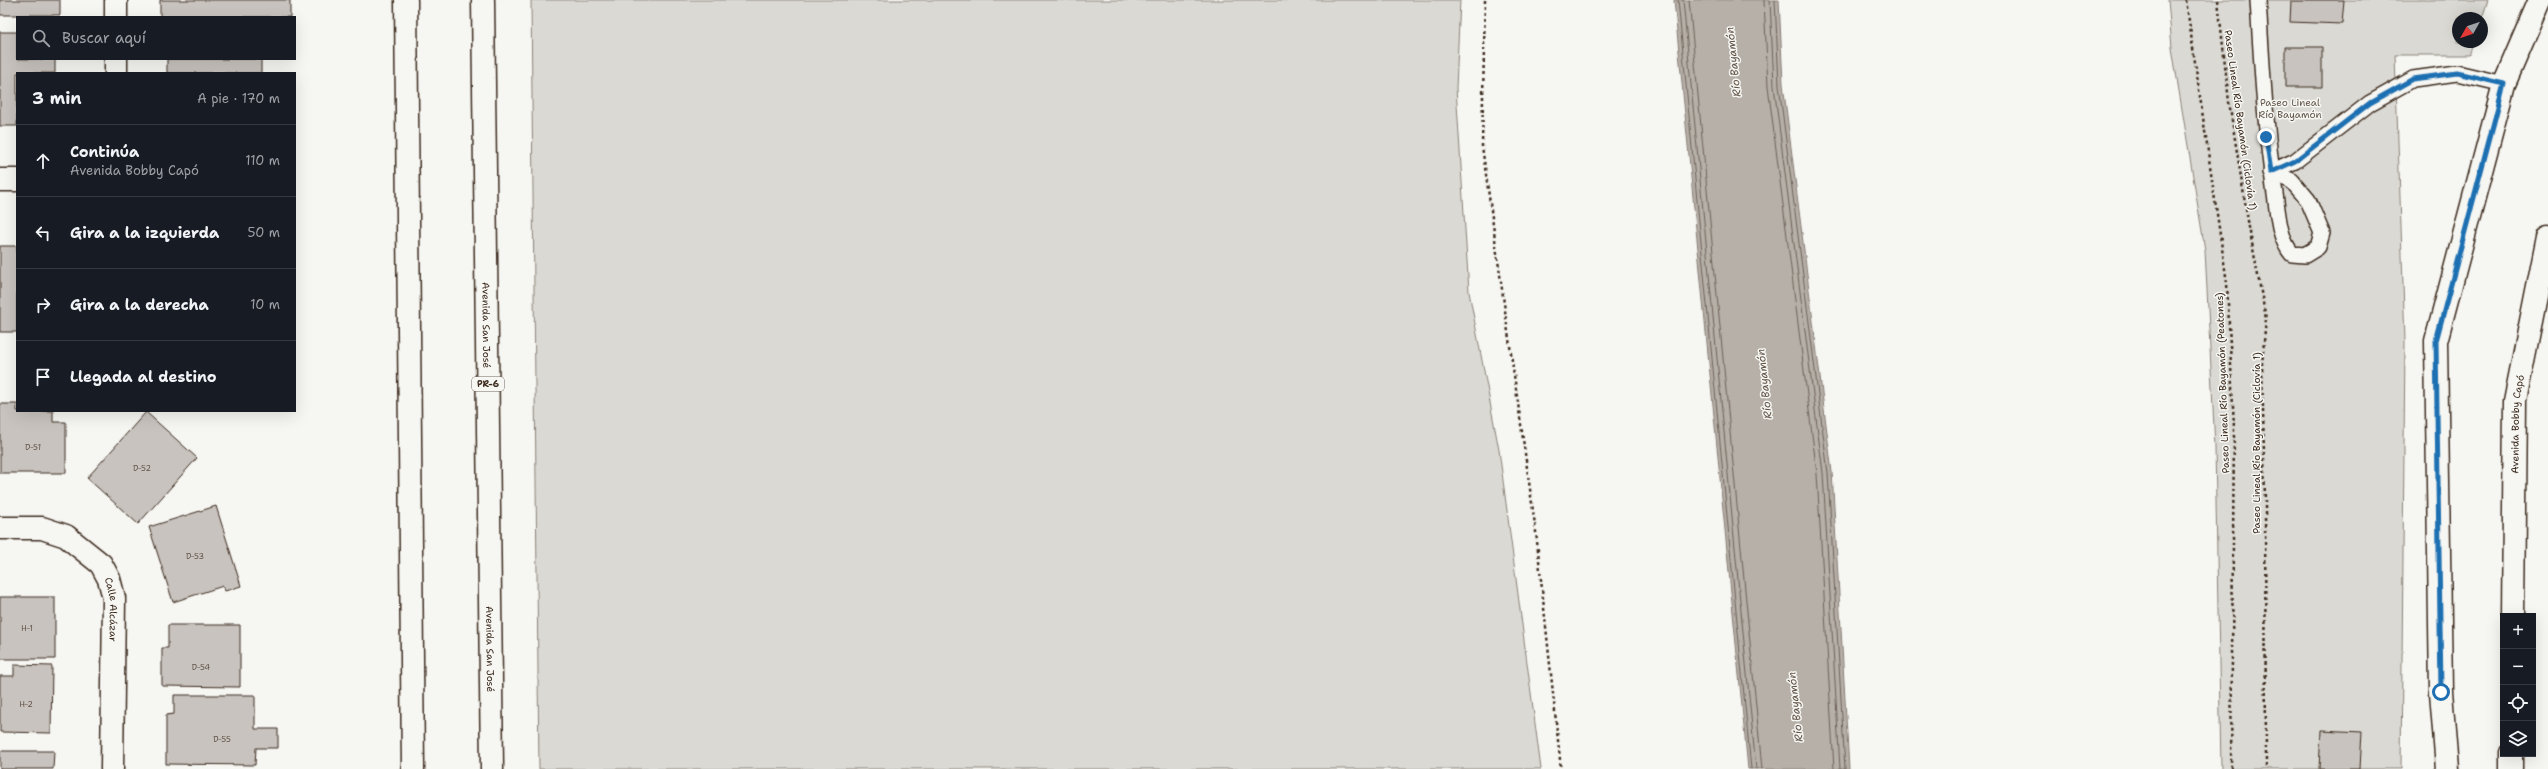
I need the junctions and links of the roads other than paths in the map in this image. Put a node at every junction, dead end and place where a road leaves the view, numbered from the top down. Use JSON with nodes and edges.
{"nodes":[{"id":1,"x":116,"y":0,"type":"edge"},
{"id":2,"x":406,"y":0,"type":"edge"},
{"id":3,"x":483,"y":0,"type":"edge"},
{"id":4,"x":2258,"y":0,"type":"edge"},
{"id":5,"x":2540,"y":0,"type":"edge"},
{"id":6,"x":116,"y":16,"type":"edge"},
{"id":7,"x":116,"y":60,"type":"edge"},
{"id":8,"x":116,"y":72,"type":"edge"},
{"id":9,"x":2504,"y":84,"type":"junction"},
{"id":10,"x":2271,"y":172,"type":"junction"},
{"id":11,"x":0,"y":180,"type":"edge"},
{"id":12,"x":16,"y":180,"type":"edge"},
{"id":13,"x":2548,"y":236,"type":"edge"},
{"id":14,"x":0,"y":528,"type":"edge"},
{"id":15,"x":2513,"y":613,"type":"edge"},
{"id":16,"x":2511,"y":757,"type":"edge"},
{"id":17,"x":112,"y":769,"type":"edge"},
{"id":18,"x":413,"y":769,"type":"edge"},
{"id":19,"x":492,"y":769,"type":"edge"},
{"id":20,"x":2447,"y":769,"type":"edge"},
{"id":21,"x":2511,"y":769,"type":"edge"}],
"edges":[{"from":1,"to":6,"type":"street"},
{"from":2,"to":18,"type":"street"},
{"from":3,"to":19,"type":"street","name":"Avenida San José","number":"PR-6"},
{"from":4,"to":10,"type":"lane"},
{"from":5,"to":9,"type":"street"},
{"from":7,"to":8,"type":"street"},
{"from":9,"to":10,"type":"lane"},
{"from":9,"to":20,"type":"street"},
{"from":10,"to":10,"type":"lane"},
{"from":11,"to":12,"type":"street"},
{"from":13,"to":15,"type":"street","name":"Avenida Bobby Capó"},
{"from":14,"to":17,"type":"street","name":"Calle Alcázar"},
{"from":16,"to":21,"type":"street"}]}
